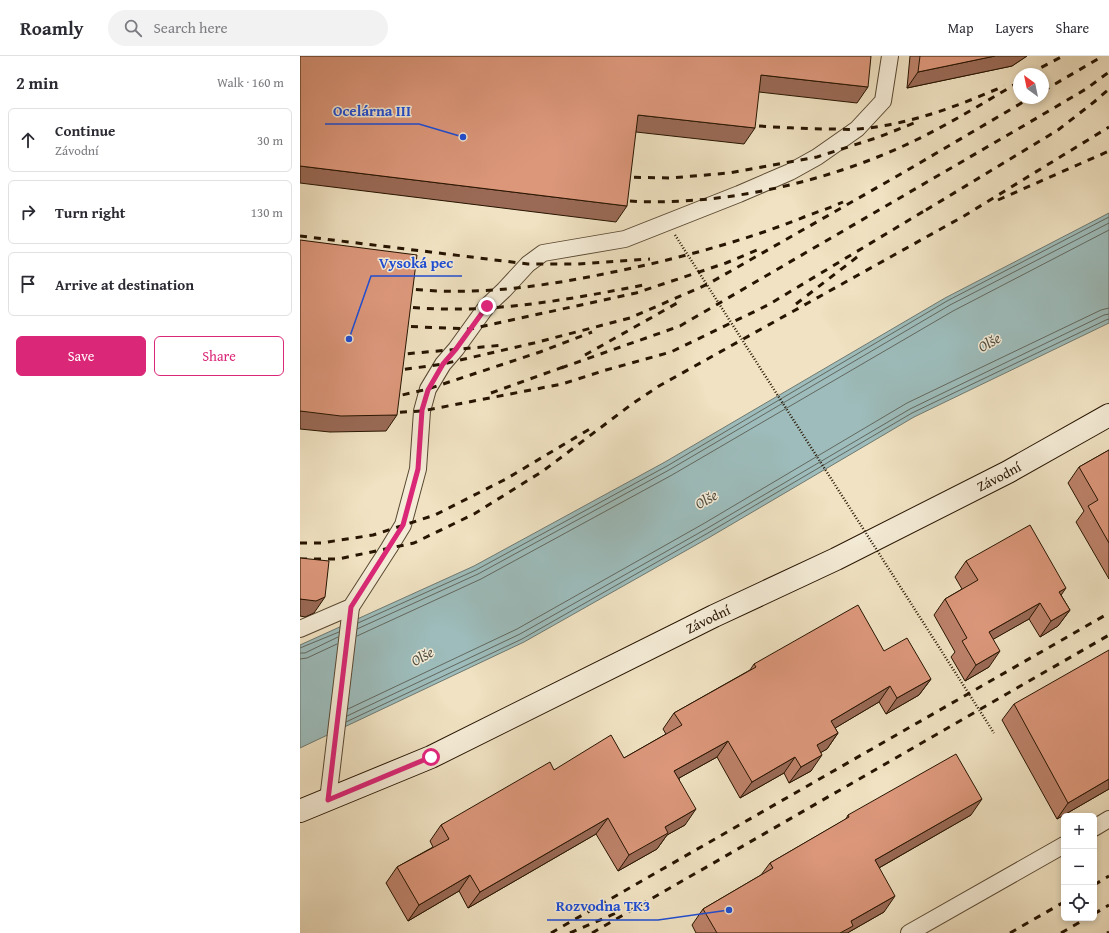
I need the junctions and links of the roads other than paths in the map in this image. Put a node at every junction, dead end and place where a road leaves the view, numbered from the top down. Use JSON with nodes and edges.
{"nodes":[{"id":1,"x":890,"y":56,"type":"edge"},
{"id":2,"x":1109,"y":415,"type":"edge"},
{"id":3,"x":351,"y":607,"type":"junction"},
{"id":4,"x":300,"y":629,"type":"edge"},
{"id":5,"x":328,"y":800,"type":"junction"},
{"id":6,"x":300,"y":811,"type":"edge"},
{"id":7,"x":1109,"y":819,"type":"edge"},
{"id":8,"x":1097,"y":826,"type":"edge"},
{"id":9,"x":1061,"y":847,"type":"edge"},
{"id":10,"x":909,"y":933,"type":"edge"}],
"edges":[{"from":1,"to":3,"type":"lane"},
{"from":2,"to":5,"type":"street","name":"Závodní"},
{"from":3,"to":4,"type":"lane"},
{"from":3,"to":5,"type":"lane"},
{"from":5,"to":6,"type":"street","name":"Závodní"},
{"from":7,"to":8,"type":"lane"},
{"from":9,"to":10,"type":"lane"}]}
